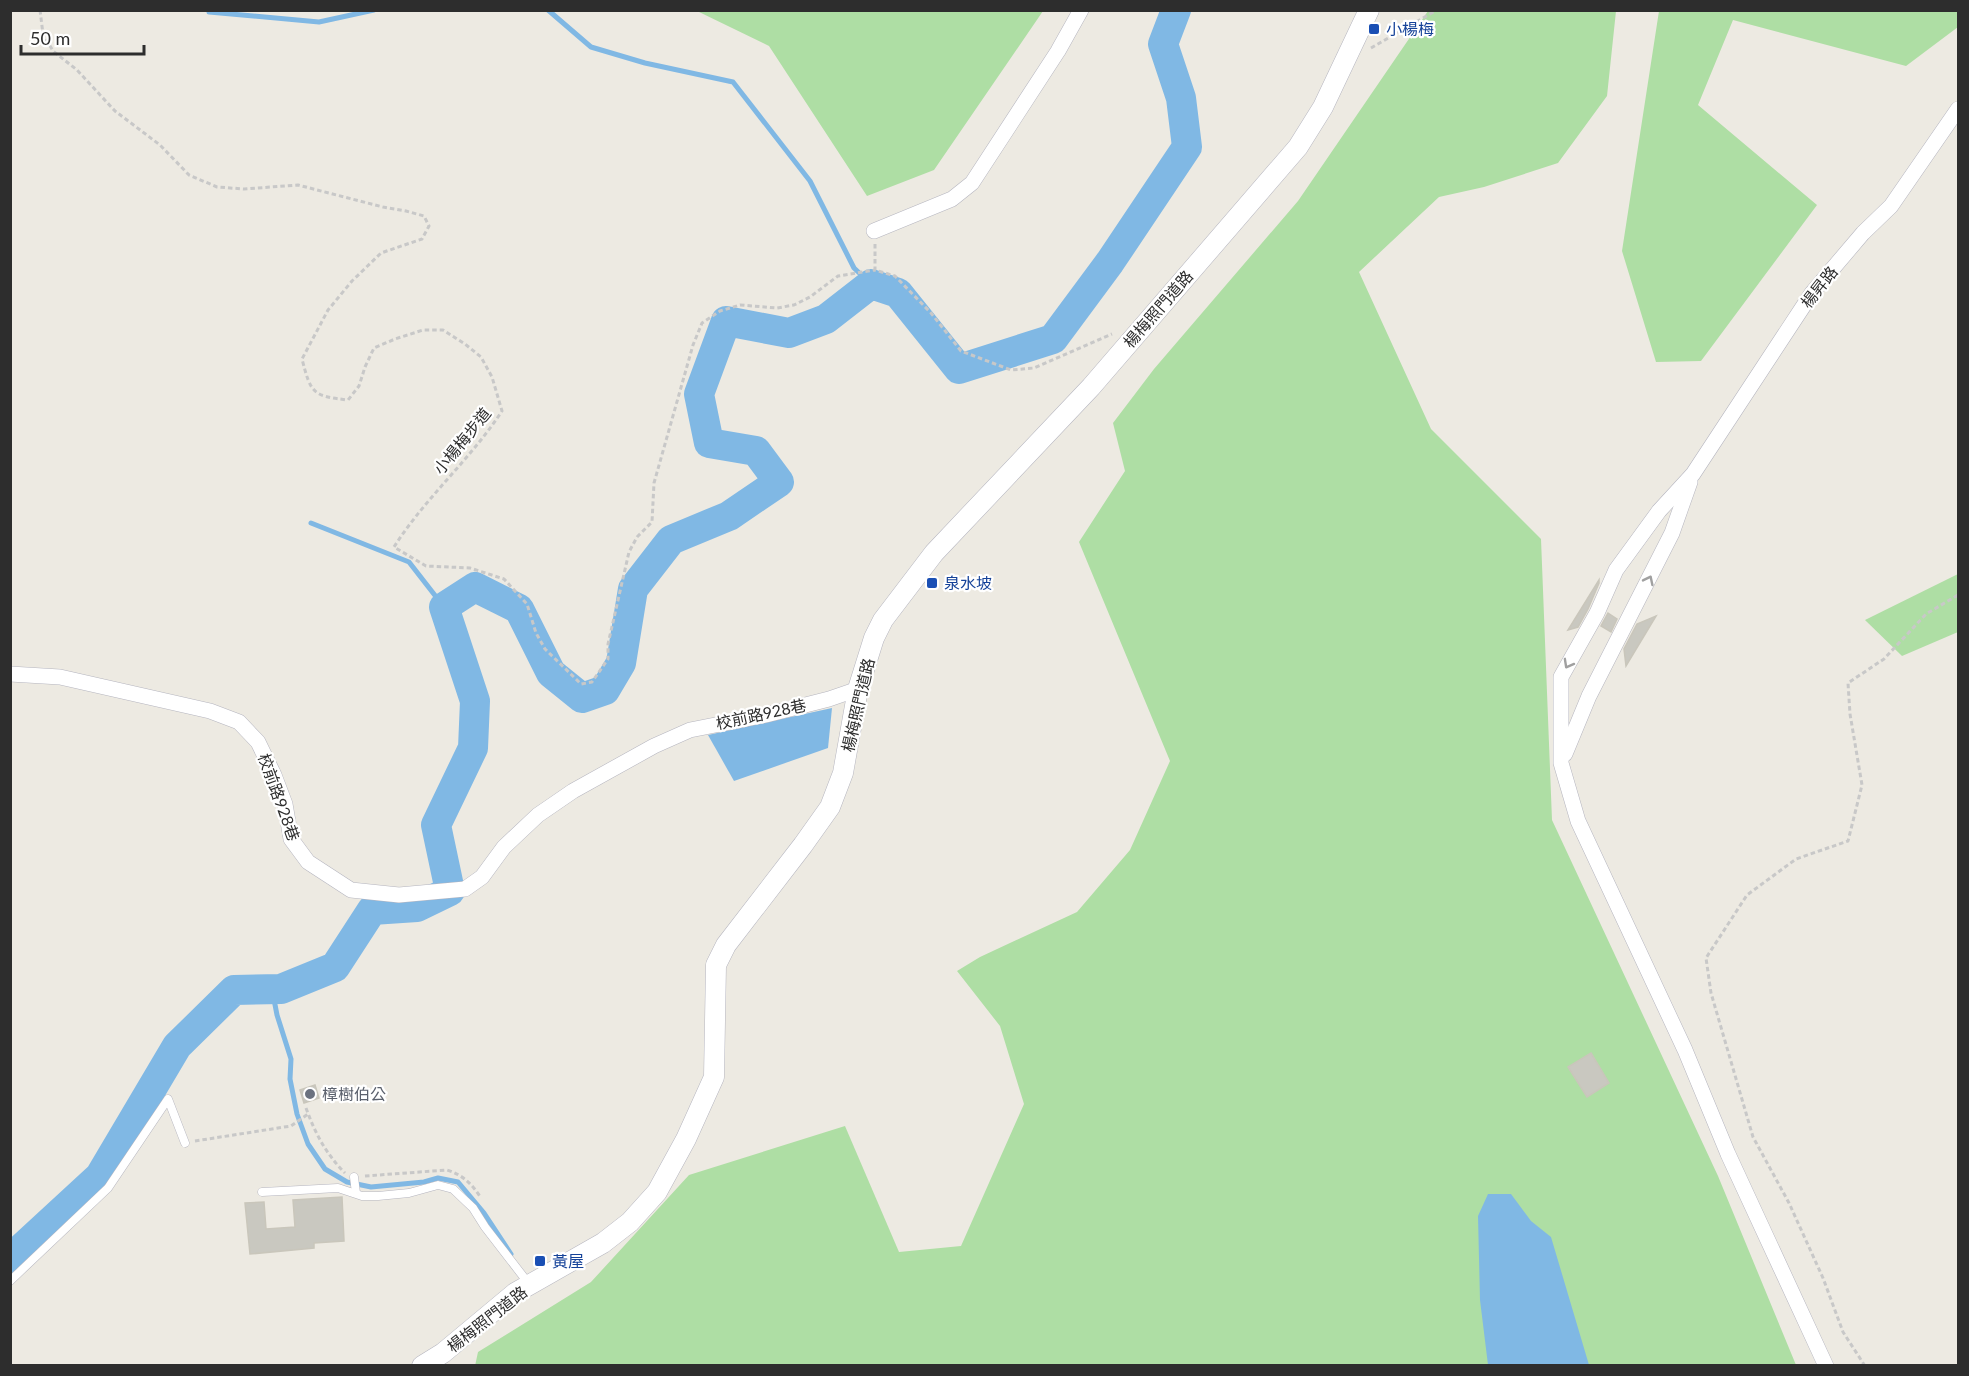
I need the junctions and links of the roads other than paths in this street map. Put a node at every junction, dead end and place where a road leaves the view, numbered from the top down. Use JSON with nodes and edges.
{"nodes":[{"id":1,"x":1081,"y":10,"type":"edge"},
{"id":2,"x":1369,"y":10,"type":"edge"},
{"id":3,"x":1959,"y":109,"type":"edge"},
{"id":4,"x":874,"y":231,"type":"road end"},
{"id":5,"x":1693,"y":474,"type":"junction"},
{"id":6,"x":10,"y":674,"type":"edge"},
{"id":7,"x":858,"y":689,"type":"junction"},
{"id":8,"x":1561,"y":763,"type":"junction"},
{"id":9,"x":185,"y":1143,"type":"road end"},
{"id":10,"x":354,"y":1178,"type":"dead end"},
{"id":11,"x":262,"y":1192,"type":"dead end"},
{"id":12,"x":356,"y":1193,"type":"junction"},
{"id":13,"x":10,"y":1281,"type":"edge"},
{"id":14,"x":530,"y":1285,"type":"junction"},
{"id":15,"x":422,"y":1365,"type":"edge"},
{"id":16,"x":1826,"y":1365,"type":"edge"}],
"edges":[{"from":1,"to":4,"type":"street"},
{"from":2,"to":7,"type":"street","name":"楊梅照門道路"},
{"from":3,"to":5,"type":"street","name":"楊昇路"},
{"from":8,"to":5,"type":"street","one_way":true},
{"from":5,"to":8,"type":"street","one_way":true},
{"from":6,"to":7,"type":"street","name":"校前路928巷"},
{"from":7,"to":14,"type":"street","name":"楊梅照門道路"},
{"from":8,"to":16,"type":"street"},
{"from":9,"to":13,"type":"lane"},
{"from":10,"to":12,"type":"lane"},
{"from":11,"to":12,"type":"lane"},
{"from":12,"to":14,"type":"lane"},
{"from":14,"to":15,"type":"street","name":"楊梅照門道路"}]}
